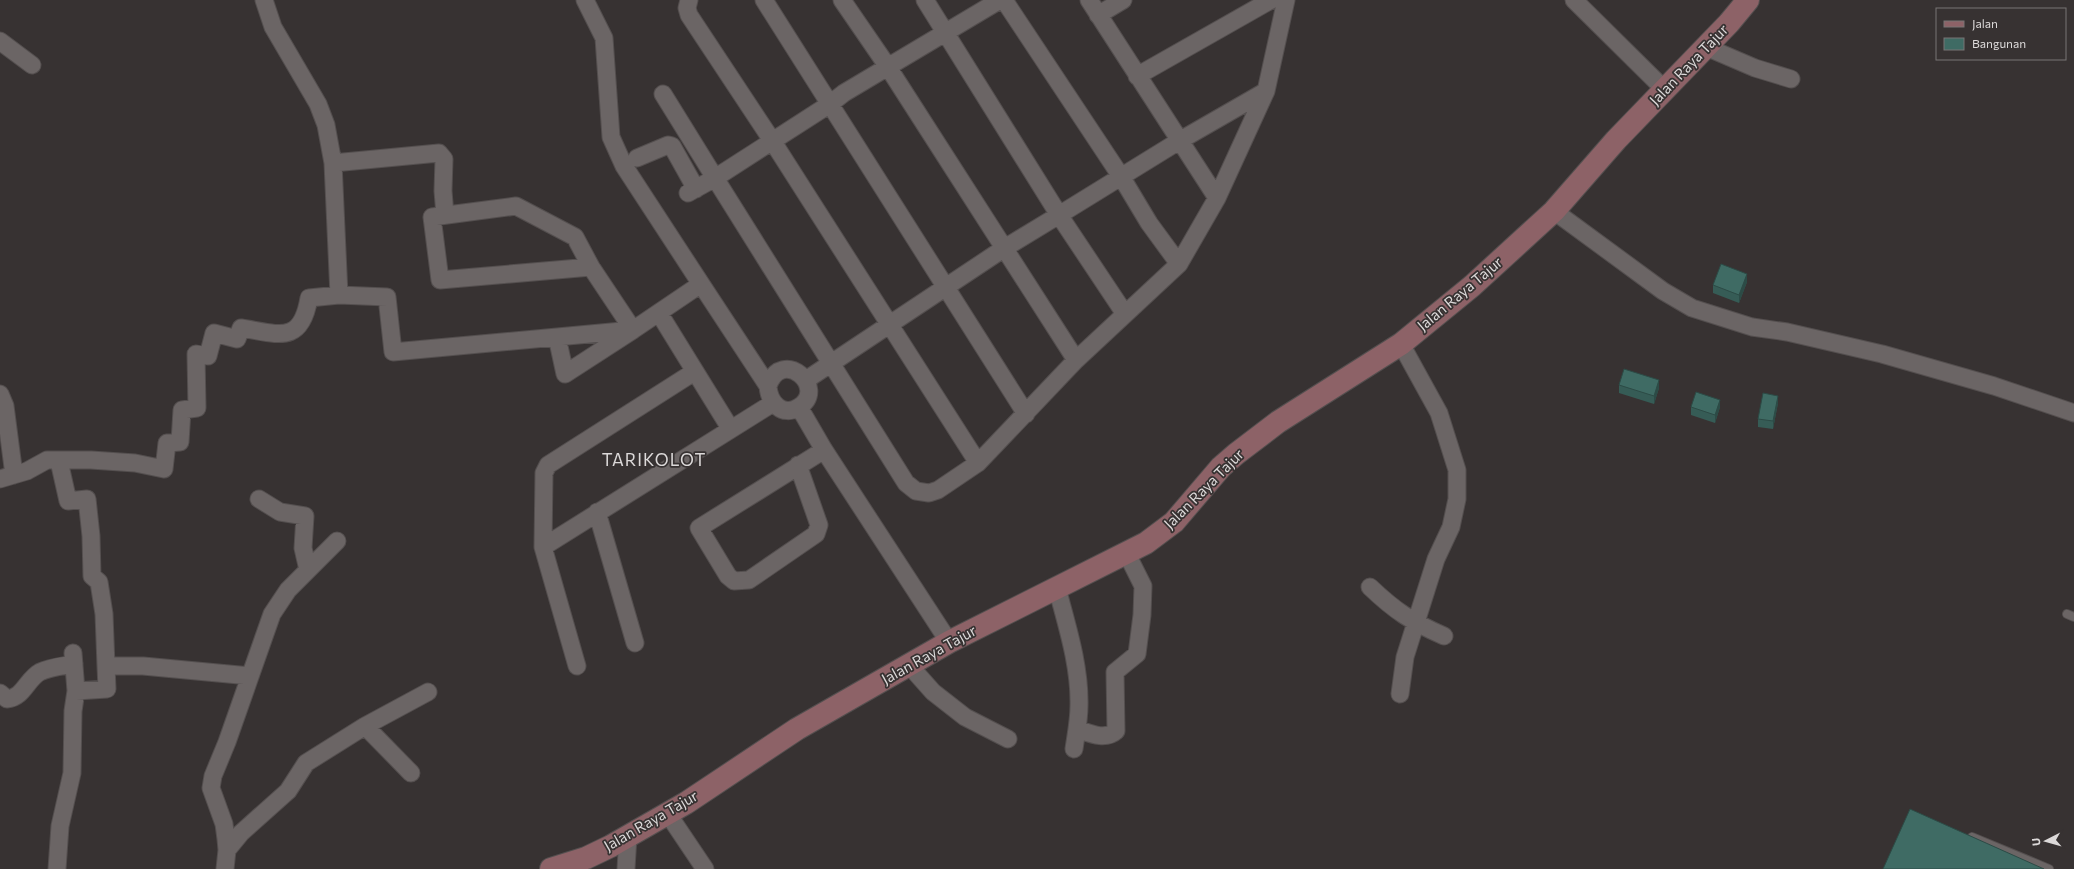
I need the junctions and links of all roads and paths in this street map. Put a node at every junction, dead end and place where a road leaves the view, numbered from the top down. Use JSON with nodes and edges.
{"nodes":[{"id":1,"x":264,"y":0,"type":"edge"},
{"id":2,"x":585,"y":0,"type":"edge"},
{"id":3,"x":689,"y":0,"type":"edge"},
{"id":4,"x":764,"y":0,"type":"edge"},
{"id":5,"x":842,"y":0,"type":"edge"},
{"id":6,"x":925,"y":0,"type":"edge"},
{"id":7,"x":1000,"y":0,"type":"edge"},
{"id":8,"x":1004,"y":0,"type":"edge"},
{"id":9,"x":1089,"y":0,"type":"edge"},
{"id":10,"x":1122,"y":0,"type":"edge"},
{"id":11,"x":1271,"y":0,"type":"edge"},
{"id":12,"x":1286,"y":0,"type":"edge"},
{"id":13,"x":1574,"y":0,"type":"edge"},
{"id":14,"x":1748,"y":0,"type":"edge"},
{"id":15,"x":1098,"y":15,"type":"junction"},
{"id":16,"x":947,"y":33,"type":"junction"},
{"id":17,"x":0,"y":41,"type":"edge"},
{"id":18,"x":1706,"y":47,"type":"junction"},
{"id":19,"x":32,"y":64,"type":"dead end"},
{"id":20,"x":888,"y":68,"type":"junction"},
{"id":21,"x":1137,"y":76,"type":"junction"},
{"id":22,"x":1791,"y":78,"type":"dead end"},
{"id":23,"x":1665,"y":90,"type":"junction"},
{"id":24,"x":1266,"y":91,"type":"junction"},
{"id":25,"x":663,"y":94,"type":"dead end"},
{"id":26,"x":830,"y":104,"type":"junction"},
{"id":27,"x":1179,"y":141,"type":"junction"},
{"id":28,"x":773,"y":142,"type":"junction"},
{"id":29,"x":636,"y":158,"type":"dead end"},
{"id":30,"x":333,"y":163,"type":"junction"},
{"id":31,"x":715,"y":178,"type":"junction"},
{"id":32,"x":1122,"y":178,"type":"junction"},
{"id":33,"x":1217,"y":198,"type":"junction"},
{"id":34,"x":1554,"y":211,"type":"junction"},
{"id":35,"x":1059,"y":215,"type":"junction"},
{"id":36,"x":445,"y":216,"type":"junction"},
{"id":37,"x":1004,"y":249,"type":"junction"},
{"id":38,"x":1180,"y":264,"type":"junction"},
{"id":39,"x":591,"y":267,"type":"junction"},
{"id":40,"x":701,"y":284,"type":"junction"},
{"id":41,"x":946,"y":289,"type":"junction"},
{"id":42,"x":339,"y":295,"type":"junction"},
{"id":43,"x":659,"y":313,"type":"junction"},
{"id":44,"x":1125,"y":314,"type":"junction"},
{"id":45,"x":890,"y":324,"type":"junction"},
{"id":46,"x":633,"y":330,"type":"junction"},
{"id":47,"x":557,"y":337,"type":"junction"},
{"id":48,"x":1401,"y":344,"type":"junction"},
{"id":49,"x":1076,"y":360,"type":"junction"},
{"id":50,"x":832,"y":364,"type":"junction"},
{"id":51,"x":694,"y":372,"type":"junction"},
{"id":52,"x":806,"y":380,"type":"junction"},
{"id":53,"x":768,"y":386,"type":"junction"},
{"id":54,"x":0,"y":394,"type":"edge"},
{"id":55,"x":773,"y":404,"type":"junction"},
{"id":56,"x":799,"y":407,"type":"junction"},
{"id":57,"x":2074,"y":413,"type":"edge"},
{"id":58,"x":1026,"y":414,"type":"junction"},
{"id":59,"x":730,"y":428,"type":"junction"},
{"id":60,"x":824,"y":450,"type":"junction"},
{"id":61,"x":59,"y":461,"type":"junction"},
{"id":62,"x":978,"y":463,"type":"junction"},
{"id":63,"x":798,"y":465,"type":"junction"},
{"id":64,"x":7,"y":477,"type":"edge"},
{"id":65,"x":259,"y":499,"type":"dead end"},
{"id":66,"x":597,"y":512,"type":"junction"},
{"id":67,"x":337,"y":541,"type":"dead end"},
{"id":68,"x":543,"y":547,"type":"junction"},
{"id":69,"x":1127,"y":554,"type":"junction"},
{"id":70,"x":308,"y":570,"type":"junction"},
{"id":71,"x":1370,"y":587,"type":"dead end"},
{"id":72,"x":1058,"y":588,"type":"junction"},
{"id":73,"x":1415,"y":624,"type":"junction"},
{"id":74,"x":1444,"y":636,"type":"dead end"},
{"id":75,"x":949,"y":642,"type":"junction"},
{"id":76,"x":635,"y":643,"type":"dead end"},
{"id":77,"x":909,"y":665,"type":"junction"},
{"id":78,"x":106,"y":666,"type":"junction"},
{"id":79,"x":577,"y":666,"type":"dead end"},
{"id":80,"x":250,"y":676,"type":"junction"},
{"id":81,"x":76,"y":691,"type":"junction"},
{"id":82,"x":428,"y":692,"type":"dead end"},
{"id":83,"x":0,"y":693,"type":"edge"},
{"id":84,"x":1400,"y":694,"type":"dead end"},
{"id":85,"x":365,"y":726,"type":"junction"},
{"id":86,"x":1077,"y":729,"type":"junction"},
{"id":87,"x":1008,"y":739,"type":"dead end"},
{"id":88,"x":1074,"y":749,"type":"dead end"},
{"id":89,"x":411,"y":773,"type":"dead end"},
{"id":90,"x":668,"y":814,"type":"junction"},
{"id":91,"x":1963,"y":833,"type":"edge"},
{"id":92,"x":628,"y":836,"type":"junction"},
{"id":93,"x":227,"y":850,"type":"junction"},
{"id":94,"x":57,"y":869,"type":"edge"},
{"id":95,"x":225,"y":869,"type":"edge"},
{"id":96,"x":551,"y":869,"type":"edge"},
{"id":97,"x":626,"y":869,"type":"edge"},
{"id":98,"x":705,"y":869,"type":"edge"},
{"id":99,"x":2049,"y":869,"type":"edge"}],
"edges":[{"from":1,"to":30,"type":"street"},
{"from":2,"to":40,"type":"street"},
{"from":3,"to":28,"type":"street"},
{"from":4,"to":26,"type":"street"},
{"from":5,"to":20,"type":"street"},
{"from":6,"to":16,"type":"street"},
{"from":7,"to":16,"type":"street"},
{"from":8,"to":32,"type":"street"},
{"from":9,"to":15,"type":"street"},
{"from":10,"to":15,"type":"street"},
{"from":11,"to":21,"type":"street"},
{"from":12,"to":24,"type":"street"},
{"from":13,"to":23,"type":"street"},
{"from":14,"to":18,"type":"main road","name":"Jalan Raya Tajur"},
{"from":15,"to":21,"type":"street"},
{"from":16,"to":20,"type":"street"},
{"from":16,"to":35,"type":"street"},
{"from":17,"to":19,"type":"street"},
{"from":18,"to":22,"type":"street"},
{"from":18,"to":23,"type":"main road","name":"Jalan Raya Tajur"},
{"from":20,"to":26,"type":"street"},
{"from":20,"to":37,"type":"street"},
{"from":21,"to":27,"type":"street"},
{"from":23,"to":34,"type":"main road","name":"Jalan Raya Tajur"},
{"from":24,"to":27,"type":"street"},
{"from":24,"to":33,"type":"street"},
{"from":25,"to":31,"type":"street"},
{"from":26,"to":28,"type":"street"},
{"from":26,"to":41,"type":"street"},
{"from":27,"to":32,"type":"street"},
{"from":27,"to":33,"type":"street"},
{"from":28,"to":31,"type":"street"},
{"from":28,"to":45,"type":"street"},
{"from":29,"to":31,"type":"street"},
{"from":30,"to":36,"type":"street"},
{"from":30,"to":42,"type":"street"},
{"from":31,"to":50,"type":"street"},
{"from":32,"to":35,"type":"street"},
{"from":32,"to":38,"type":"street"},
{"from":33,"to":38,"type":"street"},
{"from":34,"to":48,"type":"main road","name":"Jalan Raya Tajur"},
{"from":34,"to":57,"type":"street"},
{"from":35,"to":37,"type":"street"},
{"from":35,"to":44,"type":"street"},
{"from":36,"to":39,"type":"street"},
{"from":36,"to":39,"type":"street"},
{"from":37,"to":41,"type":"street"},
{"from":37,"to":49,"type":"street"},
{"from":38,"to":44,"type":"street"},
{"from":39,"to":46,"type":"street"},
{"from":40,"to":43,"type":"street"},
{"from":40,"to":53,"type":"street"},
{"from":41,"to":45,"type":"street"},
{"from":41,"to":58,"type":"street"},
{"from":42,"to":47,"type":"street"},
{"from":42,"to":61,"type":"street"},
{"from":43,"to":46,"type":"street"},
{"from":43,"to":51,"type":"street"},
{"from":44,"to":49,"type":"street"},
{"from":45,"to":50,"type":"street"},
{"from":45,"to":62,"type":"street"},
{"from":46,"to":47,"type":"street"},
{"from":46,"to":47,"type":"street"},
{"from":48,"to":69,"type":"main road","name":"Jalan Raya Tajur"},
{"from":48,"to":73,"type":"street"},
{"from":49,"to":58,"type":"street"},
{"from":50,"to":52,"type":"street"},
{"from":50,"to":62,"type":"street"},
{"from":51,"to":59,"type":"street"},
{"from":51,"to":68,"type":"street"},
{"from":52,"to":53,"type":"street"},
{"from":52,"to":56,"type":"street"},
{"from":53,"to":55,"type":"street"},
{"from":54,"to":64,"type":"street"},
{"from":55,"to":56,"type":"street"},
{"from":55,"to":59,"type":"street"},
{"from":56,"to":60,"type":"street"},
{"from":58,"to":62,"type":"street"},
{"from":59,"to":66,"type":"street"},
{"from":60,"to":63,"type":"street"},
{"from":60,"to":75,"type":"street"},
{"from":61,"to":64,"type":"street"},
{"from":61,"to":78,"type":"street"},
{"from":63,"to":63,"type":"street"},
{"from":65,"to":70,"type":"street"},
{"from":66,"to":68,"type":"street"},
{"from":66,"to":76,"type":"street"},
{"from":67,"to":70,"type":"street"},
{"from":68,"to":79,"type":"street"},
{"from":69,"to":72,"type":"main road","name":"Jalan Raya Tajur"},
{"from":69,"to":86,"type":"street"},
{"from":70,"to":80,"type":"street"},
{"from":71,"to":73,"type":"street"},
{"from":72,"to":75,"type":"main road","name":"Jalan Raya Tajur"},
{"from":72,"to":86,"type":"street"},
{"from":73,"to":74,"type":"street"},
{"from":73,"to":84,"type":"street"},
{"from":75,"to":77,"type":"main road","name":"Jalan Raya Tajur"},
{"from":77,"to":87,"type":"street"},
{"from":77,"to":90,"type":"main road","name":"Jalan Raya Tajur"},
{"from":78,"to":80,"type":"street"},
{"from":78,"to":81,"type":"street"},
{"from":80,"to":93,"type":"street"},
{"from":81,"to":83,"type":"street"},
{"from":81,"to":94,"type":"street"},
{"from":82,"to":85,"type":"street"},
{"from":85,"to":89,"type":"street"},
{"from":85,"to":93,"type":"street"},
{"from":86,"to":88,"type":"street"},
{"from":90,"to":92,"type":"main road","name":"Jalan Raya Tajur"},
{"from":90,"to":98,"type":"street"},
{"from":91,"to":99,"type":"lane"},
{"from":92,"to":96,"type":"main road","name":"Jalan Raya Tajur"},
{"from":92,"to":97,"type":"street"},
{"from":93,"to":95,"type":"street"}]}
